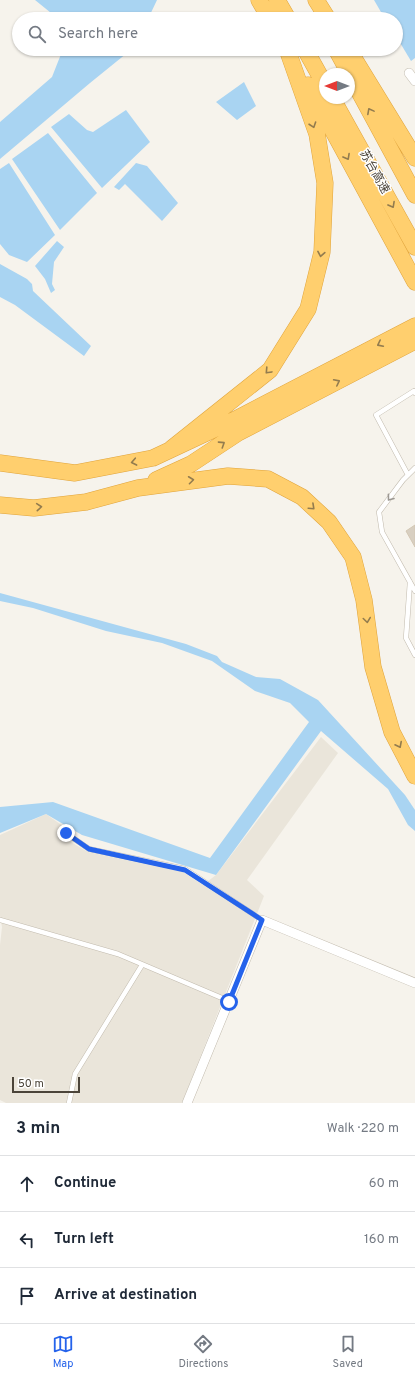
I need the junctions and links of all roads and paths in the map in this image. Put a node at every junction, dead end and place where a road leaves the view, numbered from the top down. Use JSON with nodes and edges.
{"nodes":[{"id":1,"x":259,"y":0,"type":"edge"},
{"id":2,"x":277,"y":0,"type":"edge"},
{"id":3,"x":307,"y":0,"type":"edge"},
{"id":4,"x":316,"y":0,"type":"edge"},
{"id":5,"x":266,"y":12,"type":"edge"},
{"id":6,"x":284,"y":12,"type":"edge"},
{"id":7,"x":314,"y":12,"type":"edge"},
{"id":8,"x":324,"y":12,"type":"edge"},
{"id":9,"x":289,"y":56,"type":"edge"},
{"id":10,"x":291,"y":56,"type":"edge"},
{"id":11,"x":308,"y":56,"type":"edge"},
{"id":12,"x":340,"y":56,"type":"edge"},
{"id":13,"x":351,"y":56,"type":"edge"},
{"id":14,"x":409,"y":73,"type":"dead end"},
{"id":15,"x":319,"y":75,"type":"edge"},
{"id":16,"x":415,"y":81,"type":"edge"},
{"id":17,"x":335,"y":104,"type":"edge"},
{"id":18,"x":415,"y":158,"type":"edge"},
{"id":19,"x":415,"y":195,"type":"edge"},
{"id":20,"x":415,"y":247,"type":"edge"},
{"id":21,"x":415,"y":282,"type":"edge"},
{"id":22,"x":415,"y":326,"type":"edge"},
{"id":23,"x":415,"y":341,"type":"edge"},
{"id":24,"x":415,"y":393,"type":"edge"},
{"id":25,"x":171,"y":450,"type":"junction"},
{"id":26,"x":0,"y":463,"type":"edge"},
{"id":27,"x":415,"y":468,"type":"edge"},
{"id":28,"x":408,"y":475,"type":"junction"},
{"id":29,"x":138,"y":488,"type":"junction"},
{"id":30,"x":0,"y":505,"type":"edge"},
{"id":31,"x":410,"y":582,"type":"junction"},
{"id":32,"x":415,"y":591,"type":"edge"},
{"id":33,"x":415,"y":655,"type":"edge"},
{"id":34,"x":415,"y":776,"type":"edge"},
{"id":35,"x":66,"y":833,"type":"dead end"},
{"id":36,"x":0,"y":920,"type":"edge"},
{"id":37,"x":262,"y":920,"type":"junction"},
{"id":38,"x":142,"y":964,"type":"junction"},
{"id":39,"x":415,"y":983,"type":"edge"},
{"id":40,"x":229,"y":1002,"type":"junction"},
{"id":41,"x":68,"y":1103,"type":"edge"},
{"id":42,"x":187,"y":1103,"type":"edge"}],
"edges":[{"from":1,"to":5,"type":"highway"},
{"from":2,"to":6,"type":"highway"},
{"from":3,"to":7,"type":"highway"},
{"from":4,"to":8,"type":"highway"},
{"from":9,"to":25,"type":"highway","one_way":true},
{"from":10,"to":21,"type":"highway","one_way":true},
{"from":11,"to":15,"type":"highway"},
{"from":19,"to":12,"type":"highway","name":"苏台高速","one_way":true},
{"from":13,"to":18,"type":"highway"},
{"from":14,"to":16,"type":"street"},
{"from":17,"to":20,"type":"highway","name":"苏台高速","one_way":true},
{"from":22,"to":25,"type":"highway","one_way":true},
{"from":29,"to":23,"type":"highway","one_way":true},
{"from":24,"to":28,"type":"lane"},
{"from":25,"to":26,"type":"highway","one_way":true},
{"from":27,"to":28,"type":"lane"},
{"from":28,"to":31,"type":"lane","one_way":true},
{"from":30,"to":29,"type":"highway","one_way":true},
{"from":29,"to":34,"type":"highway","one_way":true},
{"from":31,"to":32,"type":"lane"},
{"from":31,"to":33,"type":"lane"},
{"from":35,"to":37,"type":"lane"},
{"from":36,"to":38,"type":"lane"},
{"from":37,"to":39,"type":"street"},
{"from":37,"to":40,"type":"street"},
{"from":38,"to":40,"type":"lane"},
{"from":38,"to":41,"type":"lane"},
{"from":40,"to":42,"type":"street"}]}
